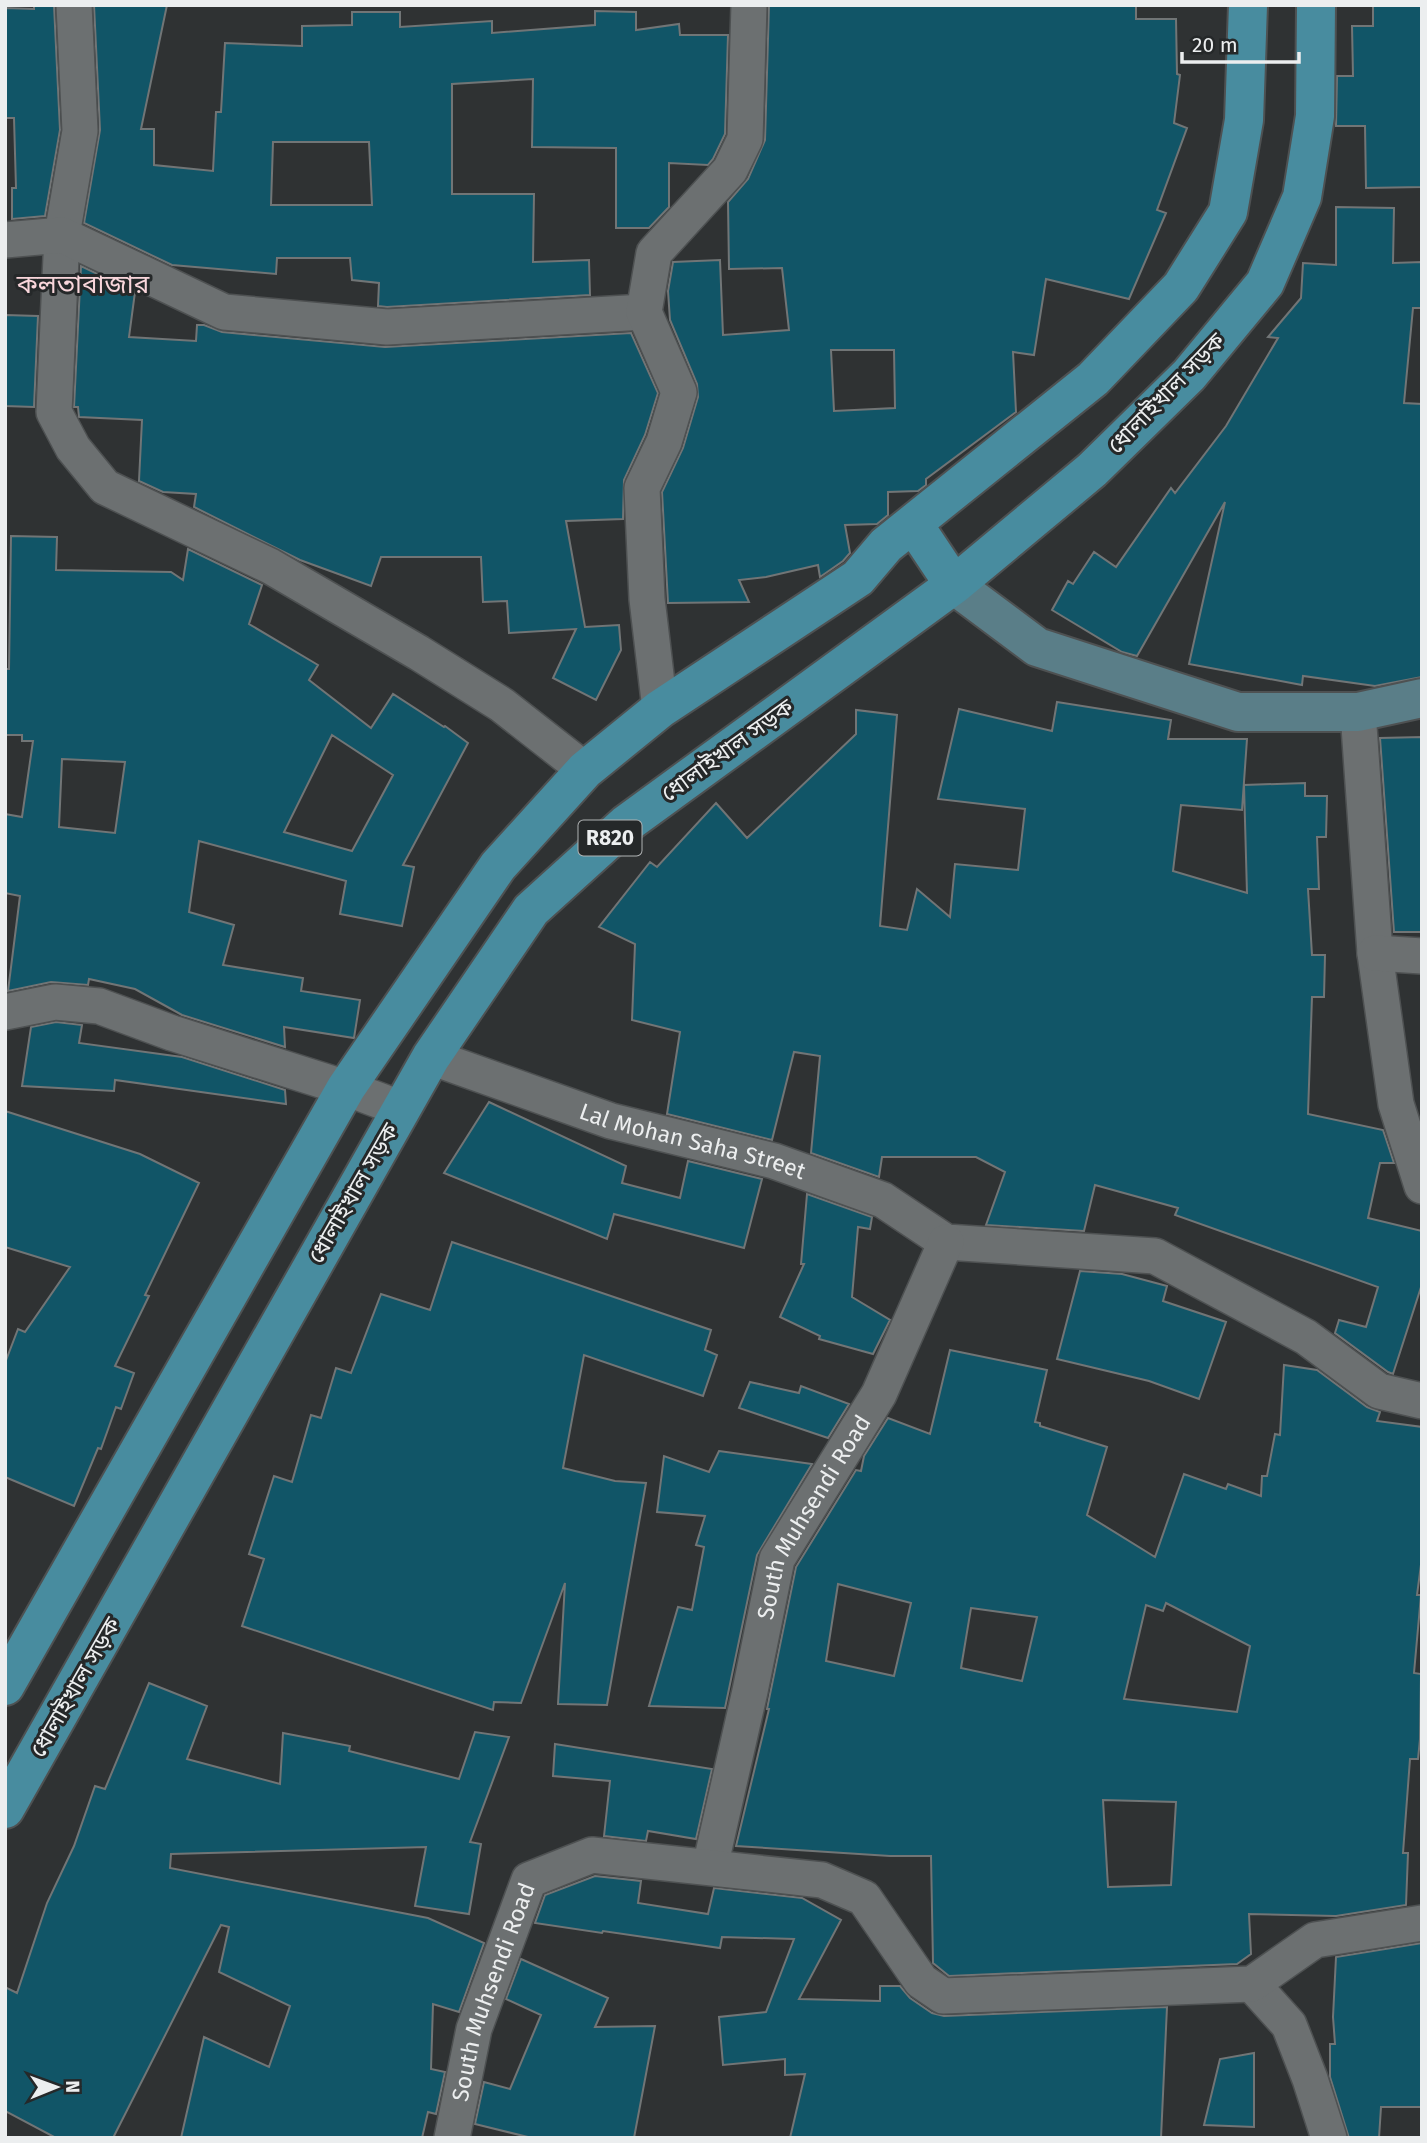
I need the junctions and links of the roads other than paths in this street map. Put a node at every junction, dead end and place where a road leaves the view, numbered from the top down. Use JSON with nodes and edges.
{"nodes":[{"id":1,"x":74,"y":5,"type":"edge"},
{"id":2,"x":749,"y":5,"type":"edge"},
{"id":3,"x":1248,"y":5,"type":"edge"},
{"id":4,"x":1316,"y":5,"type":"edge"},
{"id":5,"x":62,"y":235,"type":"junction"},
{"id":6,"x":5,"y":240,"type":"edge"},
{"id":7,"x":644,"y":312,"type":"junction"},
{"id":8,"x":914,"y":525,"type":"junction"},
{"id":9,"x":954,"y":585,"type":"junction"},
{"id":10,"x":1422,"y":698,"type":"edge"},
{"id":11,"x":660,"y":709,"type":"junction"},
{"id":12,"x":1358,"y":712,"type":"junction"},
{"id":13,"x":585,"y":769,"type":"junction"},
{"id":14,"x":1375,"y":953,"type":"junction"},
{"id":15,"x":1422,"y":956,"type":"edge"},
{"id":16,"x":5,"y":1012,"type":"edge"},
{"id":17,"x":430,"y":1057,"type":"junction"},
{"id":18,"x":346,"y":1088,"type":"junction"},
{"id":19,"x":402,"y":1109,"type":"junction"},
{"id":20,"x":1422,"y":1186,"type":"edge"},
{"id":21,"x":946,"y":1242,"type":"junction"},
{"id":22,"x":1422,"y":1401,"type":"edge"},
{"id":23,"x":5,"y":1686,"type":"edge"},
{"id":24,"x":5,"y":1809,"type":"edge"},
{"id":25,"x":710,"y":1867,"type":"junction"},
{"id":26,"x":1422,"y":1923,"type":"edge"},
{"id":27,"x":1252,"y":1984,"type":"junction"},
{"id":28,"x":452,"y":2138,"type":"edge"},
{"id":29,"x":1329,"y":2138,"type":"edge"}],
"edges":[{"from":1,"to":5,"type":"street"},
{"from":2,"to":7,"type":"street"},
{"from":3,"to":8,"type":"main road","number":"R820"},
{"from":4,"to":9,"type":"main road","name":"ধোলাইখাল সড়ক","number":"R820"},
{"from":5,"to":6,"type":"street"},
{"from":5,"to":7,"type":"street"},
{"from":5,"to":13,"type":"street"},
{"from":7,"to":11,"type":"street"},
{"from":8,"to":9,"type":"main road"},
{"from":8,"to":11,"type":"main road","number":"R820"},
{"from":9,"to":12,"type":"street"},
{"from":9,"to":17,"type":"main road","name":"ধোলাইখাল সড়ক","number":"R820"},
{"from":10,"to":12,"type":"street"},
{"from":11,"to":13,"type":"main road","number":"R820"},
{"from":12,"to":14,"type":"street"},
{"from":13,"to":18,"type":"main road","number":"R820"},
{"from":14,"to":15,"type":"street"},
{"from":14,"to":20,"type":"street"},
{"from":16,"to":18,"type":"street"},
{"from":17,"to":19,"type":"main road","name":"ধোলাইখাল সড়ক","number":"R820"},
{"from":17,"to":21,"type":"street","name":"Lal Mohan Saha Street"},
{"from":18,"to":19,"type":"street"},
{"from":18,"to":23,"type":"main road","number":"R820"},
{"from":19,"to":24,"type":"main road","name":"ধোলাইখাল সড়ক","number":"R820"},
{"from":21,"to":22,"type":"street"},
{"from":21,"to":25,"type":"street","name":"South Muhsendi Road"},
{"from":25,"to":27,"type":"street"},
{"from":25,"to":28,"type":"street","name":"South Muhsendi Road"},
{"from":26,"to":27,"type":"street"},
{"from":27,"to":29,"type":"street"}]}
